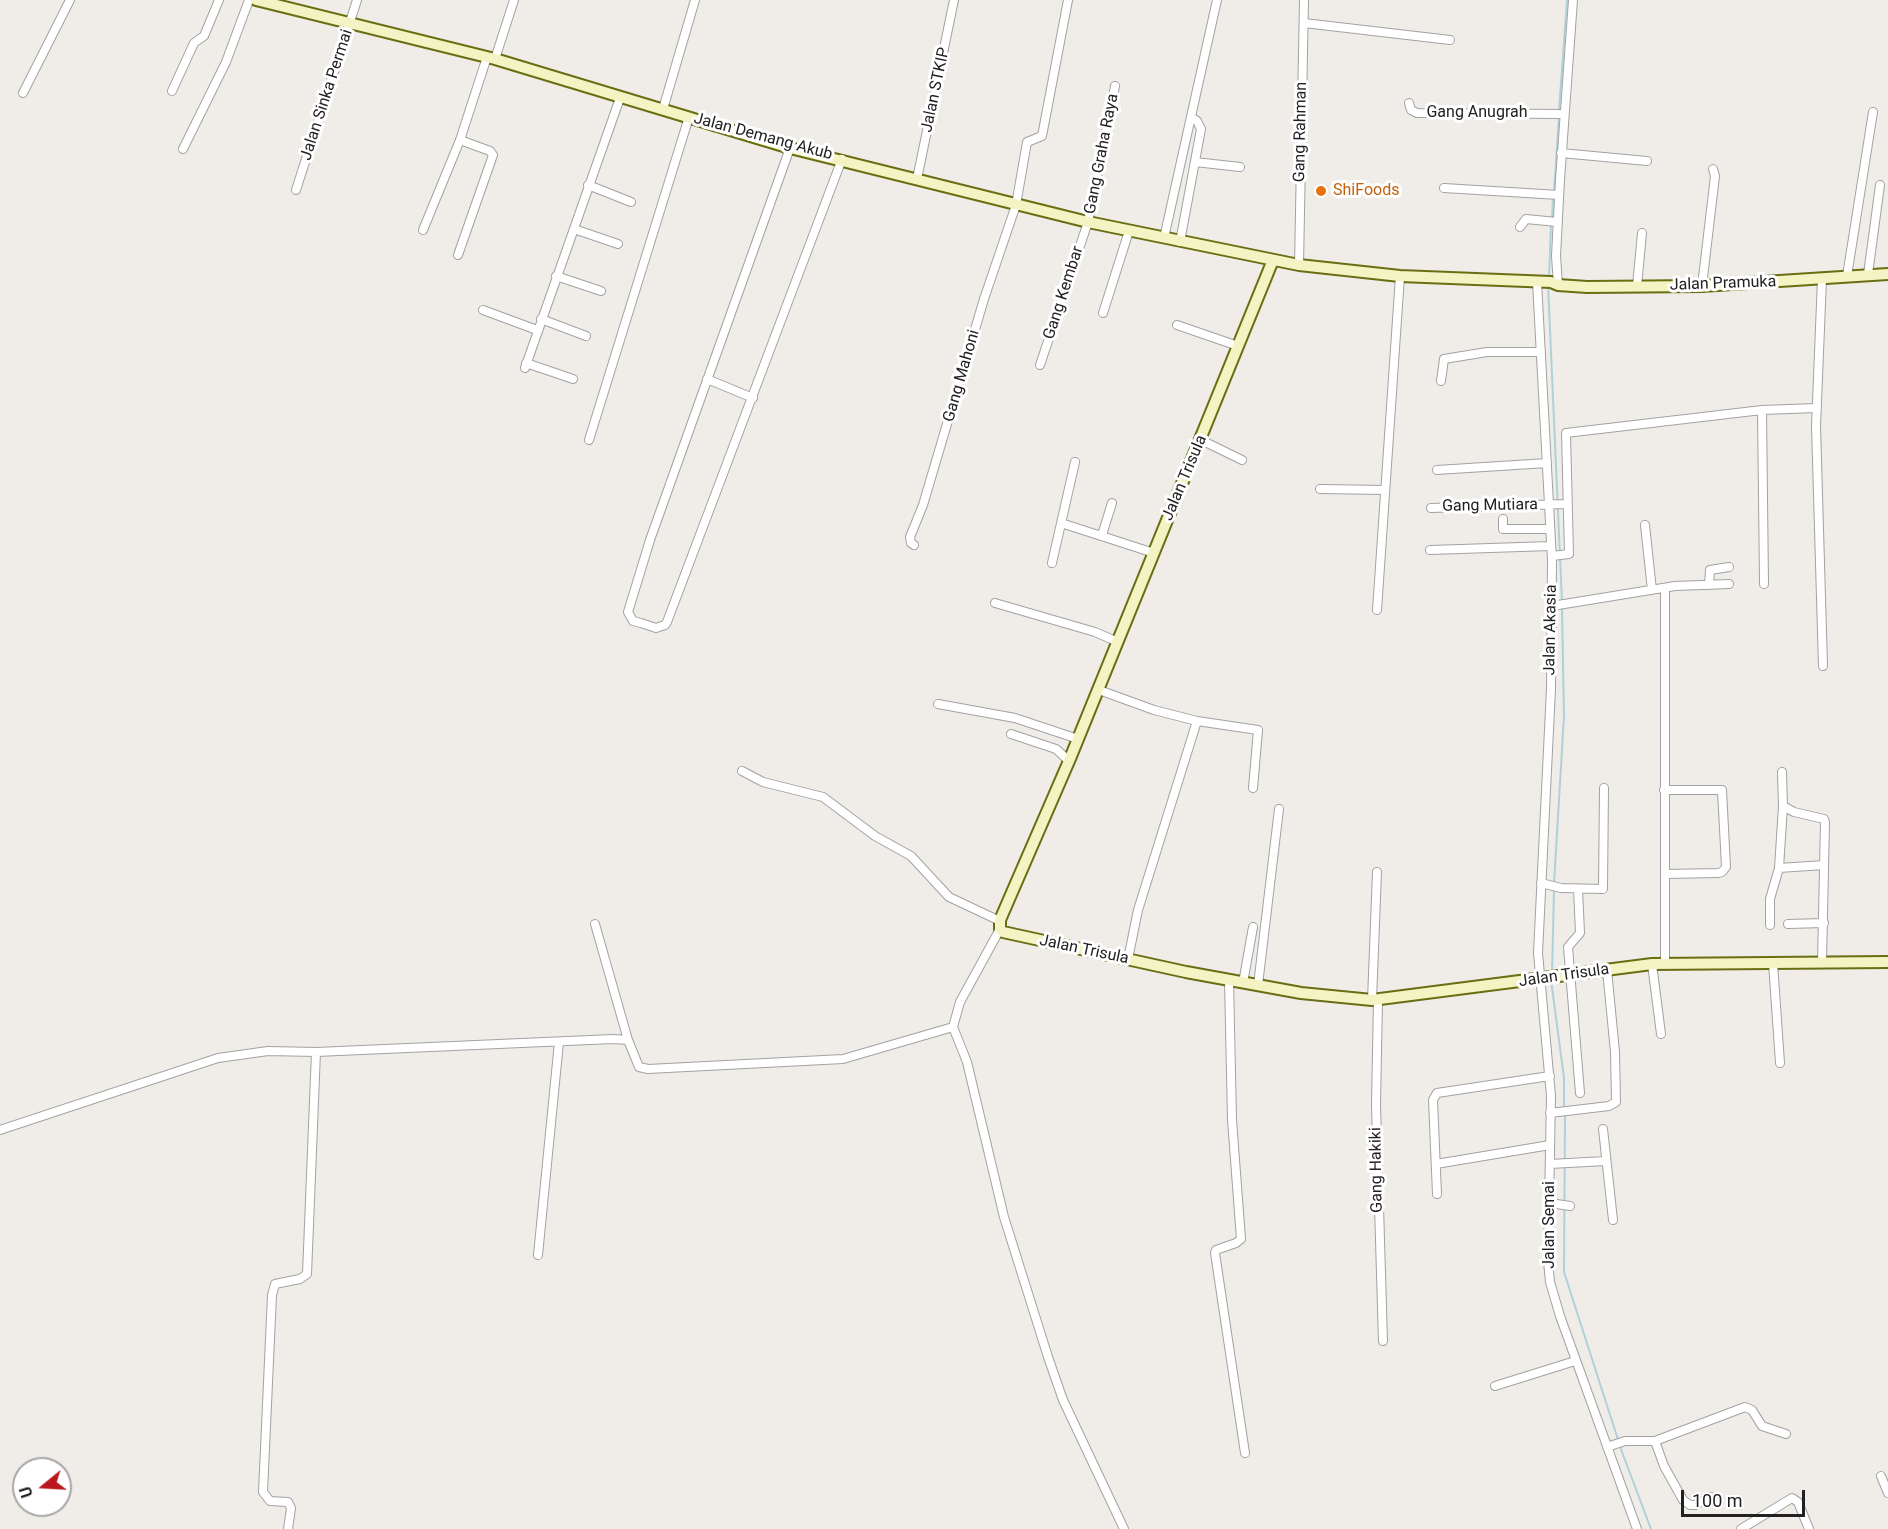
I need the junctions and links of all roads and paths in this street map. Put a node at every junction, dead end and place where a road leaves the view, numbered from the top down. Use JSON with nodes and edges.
{"nodes":[{"id":1,"x":70,"y":0,"type":"edge"},
{"id":2,"x":219,"y":0,"type":"edge"},
{"id":3,"x":249,"y":0,"type":"edge"},
{"id":4,"x":256,"y":0,"type":"edge"},
{"id":5,"x":357,"y":0,"type":"edge"},
{"id":6,"x":514,"y":0,"type":"edge"},
{"id":7,"x":695,"y":0,"type":"edge"},
{"id":8,"x":954,"y":0,"type":"edge"},
{"id":9,"x":1068,"y":0,"type":"edge"},
{"id":10,"x":1217,"y":0,"type":"edge"},
{"id":11,"x":1304,"y":0,"type":"edge"},
{"id":12,"x":1573,"y":0,"type":"edge"},
{"id":13,"x":351,"y":22,"type":"junction"},
{"id":14,"x":1304,"y":23,"type":"junction"},
{"id":15,"x":1450,"y":40,"type":"dead end"},
{"id":16,"x":491,"y":58,"type":"junction"},
{"id":17,"x":1115,"y":86,"type":"dead end"},
{"id":18,"x":172,"y":91,"type":"dead end"},
{"id":19,"x":23,"y":93,"type":"dead end"},
{"id":20,"x":620,"y":98,"type":"junction"},
{"id":21,"x":1409,"y":103,"type":"dead end"},
{"id":22,"x":663,"y":109,"type":"junction"},
{"id":23,"x":1873,"y":112,"type":"dead end"},
{"id":24,"x":1562,"y":114,"type":"junction"},
{"id":25,"x":689,"y":117,"type":"junction"},
{"id":26,"x":1191,"y":117,"type":"junction"},
{"id":27,"x":459,"y":140,"type":"junction"},
{"id":28,"x":790,"y":148,"type":"junction"},
{"id":29,"x":183,"y":149,"type":"dead end"},
{"id":30,"x":1561,"y":153,"type":"junction"},
{"id":31,"x":842,"y":159,"type":"junction"},
{"id":32,"x":1647,"y":161,"type":"dead end"},
{"id":33,"x":1195,"y":162,"type":"junction"},
{"id":34,"x":1240,"y":167,"type":"dead end"},
{"id":35,"x":1713,"y":169,"type":"dead end"},
{"id":36,"x":914,"y":178,"type":"junction"},
{"id":37,"x":588,"y":184,"type":"junction"},
{"id":38,"x":1880,"y":185,"type":"dead end"},
{"id":39,"x":1444,"y":188,"type":"dead end"},
{"id":40,"x":296,"y":190,"type":"dead end"},
{"id":41,"x":1553,"y":194,"type":"junction"},
{"id":42,"x":631,"y":202,"type":"dead end"},
{"id":43,"x":1016,"y":205,"type":"junction"},
{"id":44,"x":1552,"y":221,"type":"junction"},
{"id":45,"x":1088,"y":222,"type":"junction"},
{"id":46,"x":1520,"y":227,"type":"dead end"},
{"id":47,"x":574,"y":229,"type":"junction"},
{"id":48,"x":423,"y":230,"type":"dead end"},
{"id":49,"x":1128,"y":231,"type":"junction"},
{"id":50,"x":1642,"y":233,"type":"dead end"},
{"id":51,"x":1164,"y":238,"type":"junction"},
{"id":52,"x":1180,"y":242,"type":"junction"},
{"id":53,"x":618,"y":244,"type":"dead end"},
{"id":54,"x":458,"y":255,"type":"dead end"},
{"id":55,"x":1273,"y":260,"type":"junction"},
{"id":56,"x":1299,"y":265,"type":"junction"},
{"id":57,"x":1868,"y":274,"type":"junction"},
{"id":58,"x":1888,"y":274,"type":"edge"},
{"id":59,"x":556,"y":276,"type":"junction"},
{"id":60,"x":1400,"y":276,"type":"junction"},
{"id":61,"x":1846,"y":276,"type":"junction"},
{"id":62,"x":1822,"y":279,"type":"junction"},
{"id":63,"x":1547,"y":283,"type":"junction"},
{"id":64,"x":1637,"y":286,"type":"junction"},
{"id":65,"x":1702,"y":286,"type":"junction"},
{"id":66,"x":602,"y":291,"type":"dead end"},
{"id":67,"x":483,"y":309,"type":"dead end"},
{"id":68,"x":1103,"y":313,"type":"dead end"},
{"id":69,"x":541,"y":319,"type":"junction"},
{"id":70,"x":1177,"y":325,"type":"dead end"},
{"id":71,"x":537,"y":330,"type":"junction"},
{"id":72,"x":586,"y":336,"type":"dead end"},
{"id":73,"x":1238,"y":346,"type":"junction"},
{"id":74,"x":1542,"y":352,"type":"junction"},
{"id":75,"x":1040,"y":365,"type":"dead end"},
{"id":76,"x":573,"y":379,"type":"dead end"},
{"id":77,"x":707,"y":380,"type":"junction"},
{"id":78,"x":1441,"y":381,"type":"dead end"},
{"id":79,"x":753,"y":398,"type":"junction"},
{"id":80,"x":1817,"y":408,"type":"junction"},
{"id":81,"x":1762,"y":410,"type":"junction"},
{"id":82,"x":589,"y":440,"type":"dead end"},
{"id":83,"x":1201,"y":440,"type":"junction"},
{"id":84,"x":1242,"y":460,"type":"dead end"},
{"id":85,"x":1075,"y":462,"type":"dead end"},
{"id":86,"x":1547,"y":463,"type":"junction"},
{"id":87,"x":1437,"y":470,"type":"dead end"},
{"id":88,"x":1320,"y":489,"type":"dead end"},
{"id":89,"x":1385,"y":490,"type":"junction"},
{"id":90,"x":1112,"y":503,"type":"dead end"},
{"id":91,"x":1567,"y":504,"type":"junction"},
{"id":92,"x":1549,"y":505,"type":"junction"},
{"id":93,"x":1431,"y":508,"type":"dead end"},
{"id":94,"x":1503,"y":519,"type":"dead end"},
{"id":95,"x":1061,"y":523,"type":"junction"},
{"id":96,"x":1645,"y":525,"type":"dead end"},
{"id":97,"x":1549,"y":529,"type":"junction"},
{"id":98,"x":1101,"y":535,"type":"junction"},
{"id":99,"x":914,"y":545,"type":"dead end"},
{"id":100,"x":1551,"y":546,"type":"junction"},
{"id":101,"x":1430,"y":550,"type":"dead end"},
{"id":102,"x":1154,"y":553,"type":"junction"},
{"id":103,"x":1553,"y":556,"type":"junction"},
{"id":104,"x":1052,"y":563,"type":"dead end"},
{"id":105,"x":1729,"y":567,"type":"dead end"},
{"id":106,"x":1729,"y":584,"type":"dead end"},
{"id":107,"x":1764,"y":584,"type":"dead end"},
{"id":108,"x":1709,"y":585,"type":"junction"},
{"id":109,"x":1665,"y":588,"type":"junction"},
{"id":110,"x":1652,"y":590,"type":"junction"},
{"id":111,"x":995,"y":603,"type":"dead end"},
{"id":112,"x":1553,"y":606,"type":"junction"},
{"id":113,"x":1377,"y":610,"type":"dead end"},
{"id":114,"x":1118,"y":642,"type":"junction"},
{"id":115,"x":1823,"y":666,"type":"dead end"},
{"id":116,"x":1098,"y":690,"type":"junction"},
{"id":117,"x":938,"y":704,"type":"dead end"},
{"id":118,"x":1197,"y":721,"type":"junction"},
{"id":119,"x":1011,"y":734,"type":"dead end"},
{"id":120,"x":1078,"y":739,"type":"junction"},
{"id":121,"x":1069,"y":761,"type":"junction"},
{"id":122,"x":742,"y":771,"type":"dead end"},
{"id":123,"x":1782,"y":772,"type":"dead end"},
{"id":124,"x":1253,"y":788,"type":"dead end"},
{"id":125,"x":1604,"y":788,"type":"dead end"},
{"id":126,"x":1664,"y":790,"type":"junction"},
{"id":127,"x":1783,"y":806,"type":"junction"},
{"id":128,"x":1279,"y":809,"type":"dead end"},
{"id":129,"x":1824,"y":865,"type":"junction"},
{"id":130,"x":1779,"y":868,"type":"junction"},
{"id":131,"x":1377,"y":872,"type":"dead end"},
{"id":132,"x":1665,"y":874,"type":"junction"},
{"id":133,"x":1542,"y":883,"type":"junction"},
{"id":134,"x":1578,"y":889,"type":"junction"},
{"id":135,"x":1824,"y":923,"type":"junction"},
{"id":136,"x":595,"y":924,"type":"dead end"},
{"id":137,"x":1788,"y":924,"type":"dead end"},
{"id":138,"x":1000,"y":925,"type":"junction"},
{"id":139,"x":1770,"y":925,"type":"dead end"},
{"id":140,"x":1253,"y":927,"type":"dead end"},
{"id":141,"x":1128,"y":959,"type":"junction"},
{"id":142,"x":1822,"y":962,"type":"junction"},
{"id":143,"x":1888,"y":962,"type":"edge"},
{"id":144,"x":1773,"y":963,"type":"junction"},
{"id":145,"x":1652,"y":964,"type":"junction"},
{"id":146,"x":1665,"y":964,"type":"junction"},
{"id":147,"x":1607,"y":970,"type":"junction"},
{"id":148,"x":1570,"y":975,"type":"junction"},
{"id":149,"x":1540,"y":979,"type":"junction"},
{"id":150,"x":1229,"y":980,"type":"junction"},
{"id":151,"x":1244,"y":983,"type":"junction"},
{"id":152,"x":1258,"y":985,"type":"junction"},
{"id":153,"x":1375,"y":1000,"type":"junction"},
{"id":154,"x":953,"y":1027,"type":"junction"},
{"id":155,"x":1661,"y":1034,"type":"dead end"},
{"id":156,"x":625,"y":1040,"type":"junction"},
{"id":157,"x":559,"y":1042,"type":"junction"},
{"id":158,"x":315,"y":1052,"type":"junction"},
{"id":159,"x":1780,"y":1063,"type":"dead end"},
{"id":160,"x":1550,"y":1076,"type":"junction"},
{"id":161,"x":1580,"y":1093,"type":"dead end"},
{"id":162,"x":1554,"y":1113,"type":"junction"},
{"id":163,"x":1603,"y":1129,"type":"dead end"},
{"id":164,"x":0,"y":1130,"type":"edge"},
{"id":165,"x":1550,"y":1145,"type":"junction"},
{"id":166,"x":1606,"y":1161,"type":"junction"},
{"id":167,"x":1436,"y":1164,"type":"junction"},
{"id":168,"x":1550,"y":1164,"type":"junction"},
{"id":169,"x":1437,"y":1194,"type":"dead end"},
{"id":170,"x":1613,"y":1220,"type":"dead end"},
{"id":171,"x":538,"y":1255,"type":"dead end"},
{"id":172,"x":1383,"y":1341,"type":"dead end"},
{"id":173,"x":1575,"y":1361,"type":"junction"},
{"id":174,"x":1495,"y":1386,"type":"dead end"},
{"id":175,"x":1786,"y":1434,"type":"dead end"},
{"id":176,"x":1655,"y":1441,"type":"junction"},
{"id":177,"x":1608,"y":1447,"type":"junction"},
{"id":178,"x":1245,"y":1453,"type":"dead end"},
{"id":179,"x":1881,"y":1476,"type":"dead end"},
{"id":180,"x":1888,"y":1493,"type":"edge"},
{"id":181,"x":1711,"y":1497,"type":"dead end"},
{"id":182,"x":288,"y":1529,"type":"edge"},
{"id":183,"x":1124,"y":1529,"type":"edge"},
{"id":184,"x":1637,"y":1529,"type":"edge"},
{"id":185,"x":1742,"y":1529,"type":"edge"},
{"id":186,"x":1809,"y":1529,"type":"edge"}],
"edges":[{"from":1,"to":19,"type":"street"},
{"from":2,"to":18,"type":"street"},
{"from":3,"to":29,"type":"street"},
{"from":4,"to":13,"type":"street","name":"Jalan Demang Akub"},
{"from":5,"to":13,"type":"street","name":"Jalan Sinka Permai"},
{"from":6,"to":16,"type":"street"},
{"from":7,"to":22,"type":"street"},
{"from":8,"to":36,"type":"street","name":"Jalan STKIP"},
{"from":9,"to":43,"type":"street","name":"Gang Mahoni"},
{"from":10,"to":26,"type":"street"},
{"from":11,"to":14,"type":"street","name":"Gang Rahman"},
{"from":12,"to":24,"type":"street","name":"Jalan Akasia"},
{"from":13,"to":16,"type":"street","name":"Jalan Demang Akub"},
{"from":13,"to":40,"type":"street","name":"Jalan Sinka Permai"},
{"from":14,"to":15,"type":"street"},
{"from":14,"to":56,"type":"street","name":"Gang Rahman"},
{"from":16,"to":20,"type":"street","name":"Jalan Demang Akub"},
{"from":16,"to":27,"type":"street"},
{"from":17,"to":45,"type":"street","name":"Gang Graha Raya"},
{"from":20,"to":22,"type":"street","name":"Jalan Demang Akub"},
{"from":20,"to":37,"type":"street"},
{"from":21,"to":24,"type":"street","name":"Gang Anugrah"},
{"from":22,"to":25,"type":"street","name":"Jalan Demang Akub"},
{"from":23,"to":61,"type":"street"},
{"from":24,"to":30,"type":"street","name":"Jalan Akasia"},
{"from":25,"to":28,"type":"street","name":"Jalan Demang Akub"},
{"from":25,"to":82,"type":"street"},
{"from":26,"to":33,"type":"street"},
{"from":26,"to":51,"type":"street"},
{"from":27,"to":48,"type":"street"},
{"from":27,"to":54,"type":"street"},
{"from":28,"to":31,"type":"street","name":"Jalan Demang Akub"},
{"from":28,"to":77,"type":"street"},
{"from":30,"to":32,"type":"street"},
{"from":30,"to":41,"type":"street","name":"Jalan Akasia"},
{"from":31,"to":36,"type":"street","name":"Jalan Demang Akub"},
{"from":31,"to":79,"type":"street"},
{"from":33,"to":34,"type":"street"},
{"from":33,"to":52,"type":"street"},
{"from":35,"to":65,"type":"street"},
{"from":36,"to":43,"type":"street","name":"Jalan Demang Akub"},
{"from":37,"to":42,"type":"street"},
{"from":37,"to":47,"type":"street"},
{"from":38,"to":57,"type":"street"},
{"from":39,"to":41,"type":"street"},
{"from":41,"to":44,"type":"street","name":"Jalan Akasia"},
{"from":43,"to":45,"type":"street","name":"Jalan Demang Akub"},
{"from":43,"to":99,"type":"street","name":"Gang Mahoni"},
{"from":44,"to":46,"type":"street"},
{"from":44,"to":63,"type":"street","name":"Jalan Akasia"},
{"from":45,"to":49,"type":"street","name":"Jalan Demang Akub"},
{"from":45,"to":75,"type":"street","name":"Gang Kembar"},
{"from":47,"to":53,"type":"street"},
{"from":47,"to":59,"type":"street"},
{"from":49,"to":51,"type":"street","name":"Jalan Demang Akub"},
{"from":49,"to":68,"type":"street"},
{"from":50,"to":64,"type":"street"},
{"from":51,"to":52,"type":"street","name":"Jalan Demang Akub"},
{"from":52,"to":55,"type":"street","name":"Jalan Demang Akub"},
{"from":55,"to":56,"type":"street","name":"Jalan Pramuka"},
{"from":55,"to":73,"type":"street","name":"Jalan Trisula"},
{"from":56,"to":60,"type":"street","name":"Jalan Pramuka"},
{"from":57,"to":58,"type":"street","name":"Jalan Pramuka"},
{"from":57,"to":61,"type":"street","name":"Jalan Pramuka"},
{"from":59,"to":66,"type":"street"},
{"from":59,"to":69,"type":"street"},
{"from":60,"to":63,"type":"street","name":"Jalan Pramuka"},
{"from":60,"to":89,"type":"street"},
{"from":61,"to":62,"type":"street","name":"Jalan Pramuka"},
{"from":62,"to":65,"type":"street","name":"Jalan Pramuka"},
{"from":62,"to":80,"type":"street"},
{"from":63,"to":64,"type":"street","name":"Jalan Pramuka"},
{"from":63,"to":74,"type":"street","name":"Jalan Akasia"},
{"from":64,"to":65,"type":"street","name":"Jalan Pramuka"},
{"from":67,"to":71,"type":"street"},
{"from":69,"to":71,"type":"street"},
{"from":69,"to":72,"type":"street"},
{"from":70,"to":73,"type":"street"},
{"from":71,"to":76,"type":"street"},
{"from":73,"to":83,"type":"street","name":"Jalan Trisula"},
{"from":74,"to":78,"type":"street"},
{"from":74,"to":86,"type":"street","name":"Jalan Akasia"},
{"from":77,"to":79,"type":"street"},
{"from":77,"to":79,"type":"street"},
{"from":80,"to":81,"type":"street"},
{"from":80,"to":115,"type":"street"},
{"from":81,"to":91,"type":"street"},
{"from":81,"to":107,"type":"street"},
{"from":83,"to":84,"type":"street"},
{"from":83,"to":102,"type":"street","name":"Jalan Trisula"},
{"from":85,"to":95,"type":"street"},
{"from":86,"to":87,"type":"street"},
{"from":86,"to":92,"type":"street","name":"Jalan Akasia"},
{"from":88,"to":89,"type":"street"},
{"from":89,"to":113,"type":"street"},
{"from":90,"to":98,"type":"street"},
{"from":91,"to":92,"type":"street","name":"Gang Mutiara"},
{"from":91,"to":103,"type":"street"},
{"from":92,"to":93,"type":"street","name":"Gang Mutiara"},
{"from":92,"to":97,"type":"street","name":"Jalan Akasia"},
{"from":94,"to":97,"type":"street"},
{"from":95,"to":98,"type":"street"},
{"from":95,"to":104,"type":"street"},
{"from":96,"to":110,"type":"street"},
{"from":97,"to":100,"type":"street","name":"Jalan Akasia"},
{"from":98,"to":102,"type":"street"},
{"from":100,"to":101,"type":"street"},
{"from":100,"to":103,"type":"street","name":"Jalan Akasia"},
{"from":102,"to":114,"type":"street","name":"Jalan Trisula"},
{"from":103,"to":112,"type":"street","name":"Jalan Akasia"},
{"from":105,"to":108,"type":"street"},
{"from":106,"to":108,"type":"street"},
{"from":108,"to":109,"type":"street"},
{"from":109,"to":110,"type":"street"},
{"from":109,"to":126,"type":"street"},
{"from":110,"to":112,"type":"street"},
{"from":111,"to":114,"type":"street"},
{"from":112,"to":133,"type":"street","name":"Jalan Akasia"},
{"from":114,"to":116,"type":"street","name":"Jalan Trisula"},
{"from":116,"to":118,"type":"street"},
{"from":116,"to":120,"type":"street","name":"Jalan Trisula"},
{"from":117,"to":120,"type":"street"},
{"from":118,"to":124,"type":"street"},
{"from":118,"to":141,"type":"street"},
{"from":119,"to":121,"type":"street"},
{"from":120,"to":121,"type":"street","name":"Jalan Trisula"},
{"from":121,"to":138,"type":"street","name":"Jalan Trisula"},
{"from":122,"to":138,"type":"street"},
{"from":123,"to":127,"type":"street"},
{"from":125,"to":134,"type":"street"},
{"from":126,"to":132,"type":"street"},
{"from":126,"to":132,"type":"street"},
{"from":127,"to":129,"type":"street"},
{"from":127,"to":130,"type":"street"},
{"from":128,"to":152,"type":"street"},
{"from":129,"to":130,"type":"street"},
{"from":129,"to":135,"type":"street"},
{"from":130,"to":139,"type":"street"},
{"from":131,"to":153,"type":"street","name":"Gang Hakiki"},
{"from":132,"to":146,"type":"street"},
{"from":133,"to":134,"type":"street"},
{"from":133,"to":149,"type":"street","name":"Jalan Akasia"},
{"from":134,"to":148,"type":"street"},
{"from":135,"to":137,"type":"street"},
{"from":135,"to":142,"type":"street"},
{"from":136,"to":156,"type":"street"},
{"from":138,"to":141,"type":"street","name":"Jalan Trisula"},
{"from":138,"to":154,"type":"street"},
{"from":140,"to":151,"type":"street"},
{"from":141,"to":150,"type":"street","name":"Jalan Trisula"},
{"from":142,"to":143,"type":"street","name":"Jalan Trisula"},
{"from":142,"to":144,"type":"street","name":"Jalan Trisula"},
{"from":144,"to":146,"type":"street","name":"Jalan Trisula"},
{"from":144,"to":159,"type":"street"},
{"from":145,"to":146,"type":"street","name":"Jalan Trisula"},
{"from":145,"to":147,"type":"street","name":"Jalan Trisula"},
{"from":145,"to":155,"type":"street"},
{"from":147,"to":148,"type":"street","name":"Jalan Trisula"},
{"from":147,"to":162,"type":"street"},
{"from":148,"to":149,"type":"street","name":"Jalan Trisula"},
{"from":148,"to":161,"type":"street"},
{"from":149,"to":153,"type":"street","name":"Jalan Trisula"},
{"from":149,"to":160,"type":"street","name":"Jalan Semai"},
{"from":150,"to":151,"type":"street","name":"Jalan Trisula"},
{"from":150,"to":178,"type":"street"},
{"from":151,"to":152,"type":"street","name":"Jalan Trisula"},
{"from":152,"to":153,"type":"street","name":"Jalan Trisula"},
{"from":153,"to":172,"type":"street","name":"Gang Hakiki"},
{"from":154,"to":156,"type":"street"},
{"from":154,"to":183,"type":"street"},
{"from":156,"to":157,"type":"street"},
{"from":157,"to":158,"type":"street"},
{"from":157,"to":171,"type":"street"},
{"from":158,"to":164,"type":"street"},
{"from":158,"to":182,"type":"street"},
{"from":160,"to":162,"type":"street","name":"Jalan Semai"},
{"from":160,"to":167,"type":"street"},
{"from":162,"to":165,"type":"street","name":"Jalan Semai"},
{"from":163,"to":166,"type":"street"},
{"from":165,"to":167,"type":"street"},
{"from":165,"to":168,"type":"street","name":"Jalan Semai"},
{"from":166,"to":168,"type":"street"},
{"from":166,"to":170,"type":"street"},
{"from":167,"to":169,"type":"street"},
{"from":168,"to":173,"type":"street","name":"Jalan Semai"},
{"from":173,"to":174,"type":"street"},
{"from":173,"to":177,"type":"street","name":"Jalan Semai"},
{"from":175,"to":176,"type":"street"},
{"from":176,"to":177,"type":"street"},
{"from":176,"to":181,"type":"street"},
{"from":177,"to":184,"type":"street","name":"Jalan Semai"},
{"from":179,"to":180,"type":"street"},
{"from":185,"to":186,"type":"street"}]}
